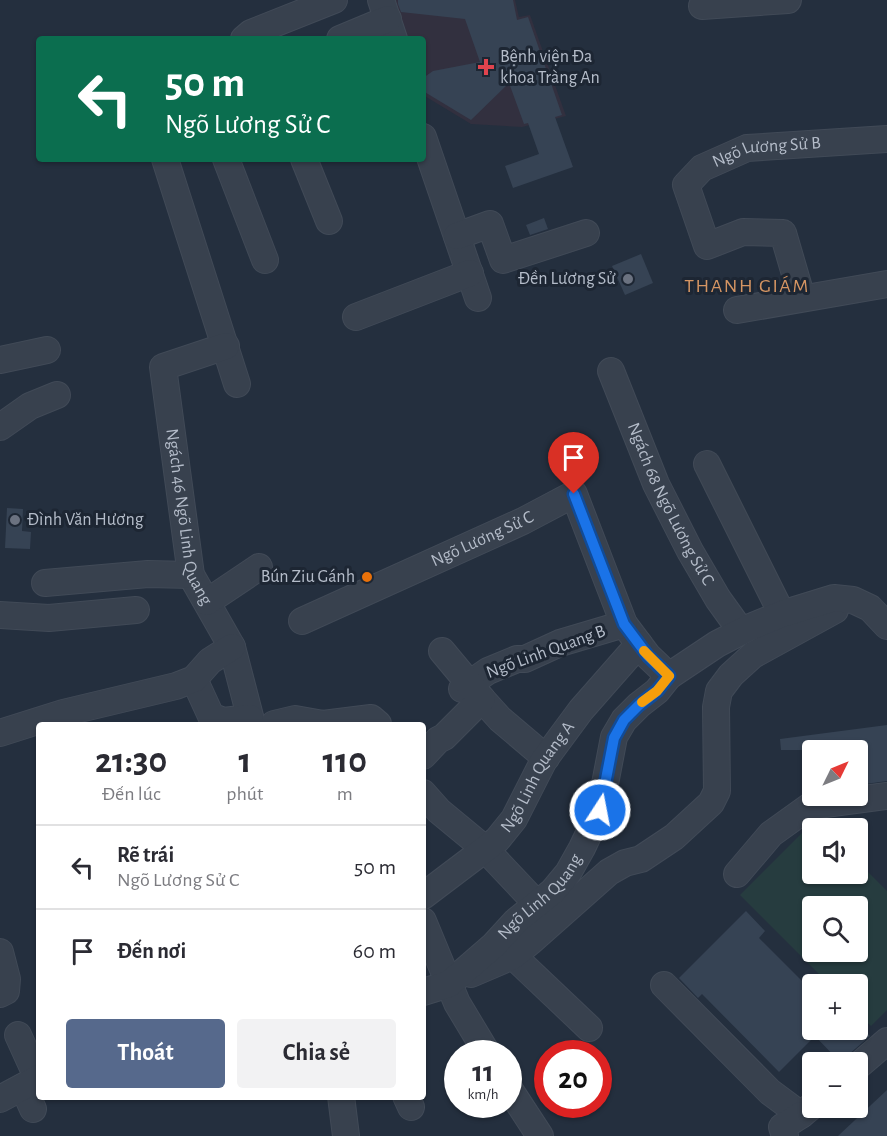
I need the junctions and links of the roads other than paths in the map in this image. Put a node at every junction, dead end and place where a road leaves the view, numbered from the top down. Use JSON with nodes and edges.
{"nodes":[{"id":1,"x":334,"y":0,"type":"edge"},
{"id":2,"x":788,"y":0,"type":"edge"},
{"id":3,"x":702,"y":6,"type":"dead end"},
{"id":4,"x":388,"y":19,"type":"edge"},
{"id":5,"x":248,"y":36,"type":"edge"},
{"id":6,"x":347,"y":36,"type":"edge"},
{"id":7,"x":887,"y":139,"type":"edge"},
{"id":8,"x":426,"y":146,"type":"edge"},
{"id":9,"x":166,"y":162,"type":"edge"},
{"id":10,"x":227,"y":162,"type":"edge"},
{"id":11,"x":305,"y":162,"type":"edge"},
{"id":12,"x":329,"y":220,"type":"dead end"},
{"id":13,"x":586,"y":233,"type":"dead end"},
{"id":14,"x":457,"y":236,"type":"junction"},
{"id":15,"x":265,"y":260,"type":"dead end"},
{"id":16,"x":470,"y":273,"type":"junction"},
{"id":17,"x":887,"y":284,"type":"edge"},
{"id":18,"x":478,"y":298,"type":"dead end"},
{"id":19,"x":802,"y":298,"type":"junction"},
{"id":20,"x":737,"y":310,"type":"dead end"},
{"id":21,"x":356,"y":317,"type":"dead end"},
{"id":22,"x":226,"y":346,"type":"junction"},
{"id":23,"x":47,"y":350,"type":"dead end"},
{"id":24,"x":0,"y":360,"type":"edge"},
{"id":25,"x":611,"y":372,"type":"dead end"},
{"id":26,"x":237,"y":384,"type":"dead end"},
{"id":27,"x":57,"y":395,"type":"dead end"},
{"id":28,"x":0,"y":427,"type":"edge"},
{"id":29,"x":707,"y":464,"type":"dead end"},
{"id":30,"x":259,"y":567,"type":"dead end"},
{"id":31,"x":191,"y":575,"type":"junction"},
{"id":32,"x":45,"y":583,"type":"dead end"},
{"id":33,"x":853,"y":600,"type":"junction"},
{"id":34,"x":207,"y":602,"type":"junction"},
{"id":35,"x":136,"y":610,"type":"dead end"},
{"id":36,"x":782,"y":614,"type":"junction"},
{"id":37,"x":0,"y":615,"type":"edge"},
{"id":38,"x":302,"y":621,"type":"dead end"},
{"id":39,"x":887,"y":626,"type":"edge"},
{"id":40,"x":741,"y":631,"type":"junction"},
{"id":41,"x":632,"y":634,"type":"junction"},
{"id":42,"x":232,"y":647,"type":"junction"},
{"id":43,"x":442,"y":651,"type":"dead end"},
{"id":44,"x":669,"y":676,"type":"junction"},
{"id":45,"x":194,"y":679,"type":"junction"},
{"id":46,"x":470,"y":691,"type":"junction"},
{"id":47,"x":258,"y":722,"type":"edge"},
{"id":48,"x":314,"y":722,"type":"edge"},
{"id":49,"x":339,"y":722,"type":"edge"},
{"id":50,"x":376,"y":722,"type":"edge"},
{"id":51,"x":0,"y":734,"type":"edge"},
{"id":52,"x":426,"y":753,"type":"edge"},
{"id":53,"x":546,"y":758,"type":"junction"},
{"id":54,"x":426,"y":796,"type":"edge"},
{"id":55,"x":887,"y":796,"type":"edge"},
{"id":56,"x":485,"y":849,"type":"junction"},
{"id":57,"x":737,"y":874,"type":"dead end"},
{"id":58,"x":426,"y":894,"type":"edge"},
{"id":59,"x":537,"y":904,"type":"junction"},
{"id":60,"x":426,"y":929,"type":"edge"},
{"id":61,"x":0,"y":952,"type":"edge"},
{"id":62,"x":513,"y":956,"type":"junction"},
{"id":63,"x":448,"y":984,"type":"junction"},
{"id":64,"x":664,"y":985,"type":"dead end"},
{"id":65,"x":426,"y":991,"type":"edge"},
{"id":66,"x":0,"y":994,"type":"edge"},
{"id":67,"x":589,"y":1028,"type":"dead end"},
{"id":68,"x":18,"y":1035,"type":"dead end"},
{"id":69,"x":479,"y":1040,"type":"edge"},
{"id":70,"x":887,"y":1041,"type":"edge"},
{"id":71,"x":868,"y":1057,"type":"edge"},
{"id":72,"x":33,"y":1088,"type":"edge"},
{"id":73,"x":0,"y":1099,"type":"edge"},
{"id":74,"x":342,"y":1100,"type":"edge"},
{"id":75,"x":522,"y":1108,"type":"edge"},
{"id":76,"x":802,"y":1108,"type":"edge"},
{"id":77,"x":802,"y":1113,"type":"edge"},
{"id":78,"x":346,"y":1136,"type":"edge"},
{"id":79,"x":540,"y":1136,"type":"edge"},
{"id":80,"x":785,"y":1136,"type":"edge"}],
"edges":[{"from":1,"to":5,"type":"street"},
{"from":2,"to":3,"type":"street"},
{"from":4,"to":6,"type":"street"},
{"from":7,"to":19,"type":"street","name":"Ngõ Lương Sử B"},
{"from":8,"to":14,"type":"street"},
{"from":9,"to":22,"type":"street"},
{"from":10,"to":15,"type":"street"},
{"from":11,"to":12,"type":"street"},
{"from":13,"to":14,"type":"street"},
{"from":14,"to":16,"type":"street"},
{"from":16,"to":18,"type":"street"},
{"from":16,"to":21,"type":"street"},
{"from":17,"to":19,"type":"street"},
{"from":19,"to":20,"type":"street"},
{"from":22,"to":26,"type":"street"},
{"from":22,"to":31,"type":"street","name":"Ngách 46 Ngõ Linh Quang"},
{"from":23,"to":24,"type":"street"},
{"from":25,"to":40,"type":"street","name":"Ngách 68 Ngõ Lương Sử C"},
{"from":27,"to":28,"type":"street"},
{"from":29,"to":36,"type":"street"},
{"from":30,"to":34,"type":"street"},
{"from":31,"to":32,"type":"street"},
{"from":31,"to":34,"type":"street","name":"Ngách 46 Ngõ Linh Quang"},
{"from":33,"to":36,"type":"street"},
{"from":33,"to":39,"type":"street"},
{"from":33,"to":62,"type":"street"},
{"from":34,"to":42,"type":"street","name":"Ngách 46 Ngõ Linh Quang"},
{"from":35,"to":37,"type":"street"},
{"from":36,"to":40,"type":"street"},
{"from":38,"to":41,"type":"street","name":"Ngõ Lương Sử C"},
{"from":40,"to":44,"type":"street"},
{"from":41,"to":44,"type":"street","name":"Ngõ Lương Sử C"},
{"from":41,"to":46,"type":"street","name":"Ngõ Linh Quang B"},
{"from":41,"to":53,"type":"street","name":"Ngõ Linh Quang A"},
{"from":42,"to":45,"type":"street"},
{"from":42,"to":47,"type":"street","name":"Ngách 46 Ngõ Linh Quang"},
{"from":43,"to":46,"type":"street"},
{"from":44,"to":59,"type":"street","name":"Ngõ Linh Quang"},
{"from":45,"to":47,"type":"street"},
{"from":45,"to":51,"type":"street"},
{"from":46,"to":52,"type":"street","name":"Ngõ Linh Quang B"},
{"from":46,"to":53,"type":"street"},
{"from":47,"to":48,"type":"street"},
{"from":49,"to":50,"type":"street"},
{"from":53,"to":56,"type":"street","name":"Ngõ Linh Quang A"},
{"from":54,"to":56,"type":"street"},
{"from":55,"to":57,"type":"street"},
{"from":56,"to":58,"type":"street","name":"Ngõ Linh Quang A"},
{"from":56,"to":59,"type":"street"},
{"from":59,"to":63,"type":"street","name":"Ngõ Linh Quang"},
{"from":60,"to":63,"type":"street"},
{"from":61,"to":66,"type":"street"},
{"from":62,"to":63,"type":"street"},
{"from":62,"to":67,"type":"street"},
{"from":63,"to":65,"type":"street","name":"Ngõ Linh Quang"},
{"from":63,"to":69,"type":"street"},
{"from":64,"to":76,"type":"street"},
{"from":68,"to":72,"type":"street"},
{"from":70,"to":71,"type":"street"},
{"from":72,"to":73,"type":"street"},
{"from":74,"to":78,"type":"street"},
{"from":75,"to":79,"type":"street"},
{"from":77,"to":80,"type":"street"}]}
